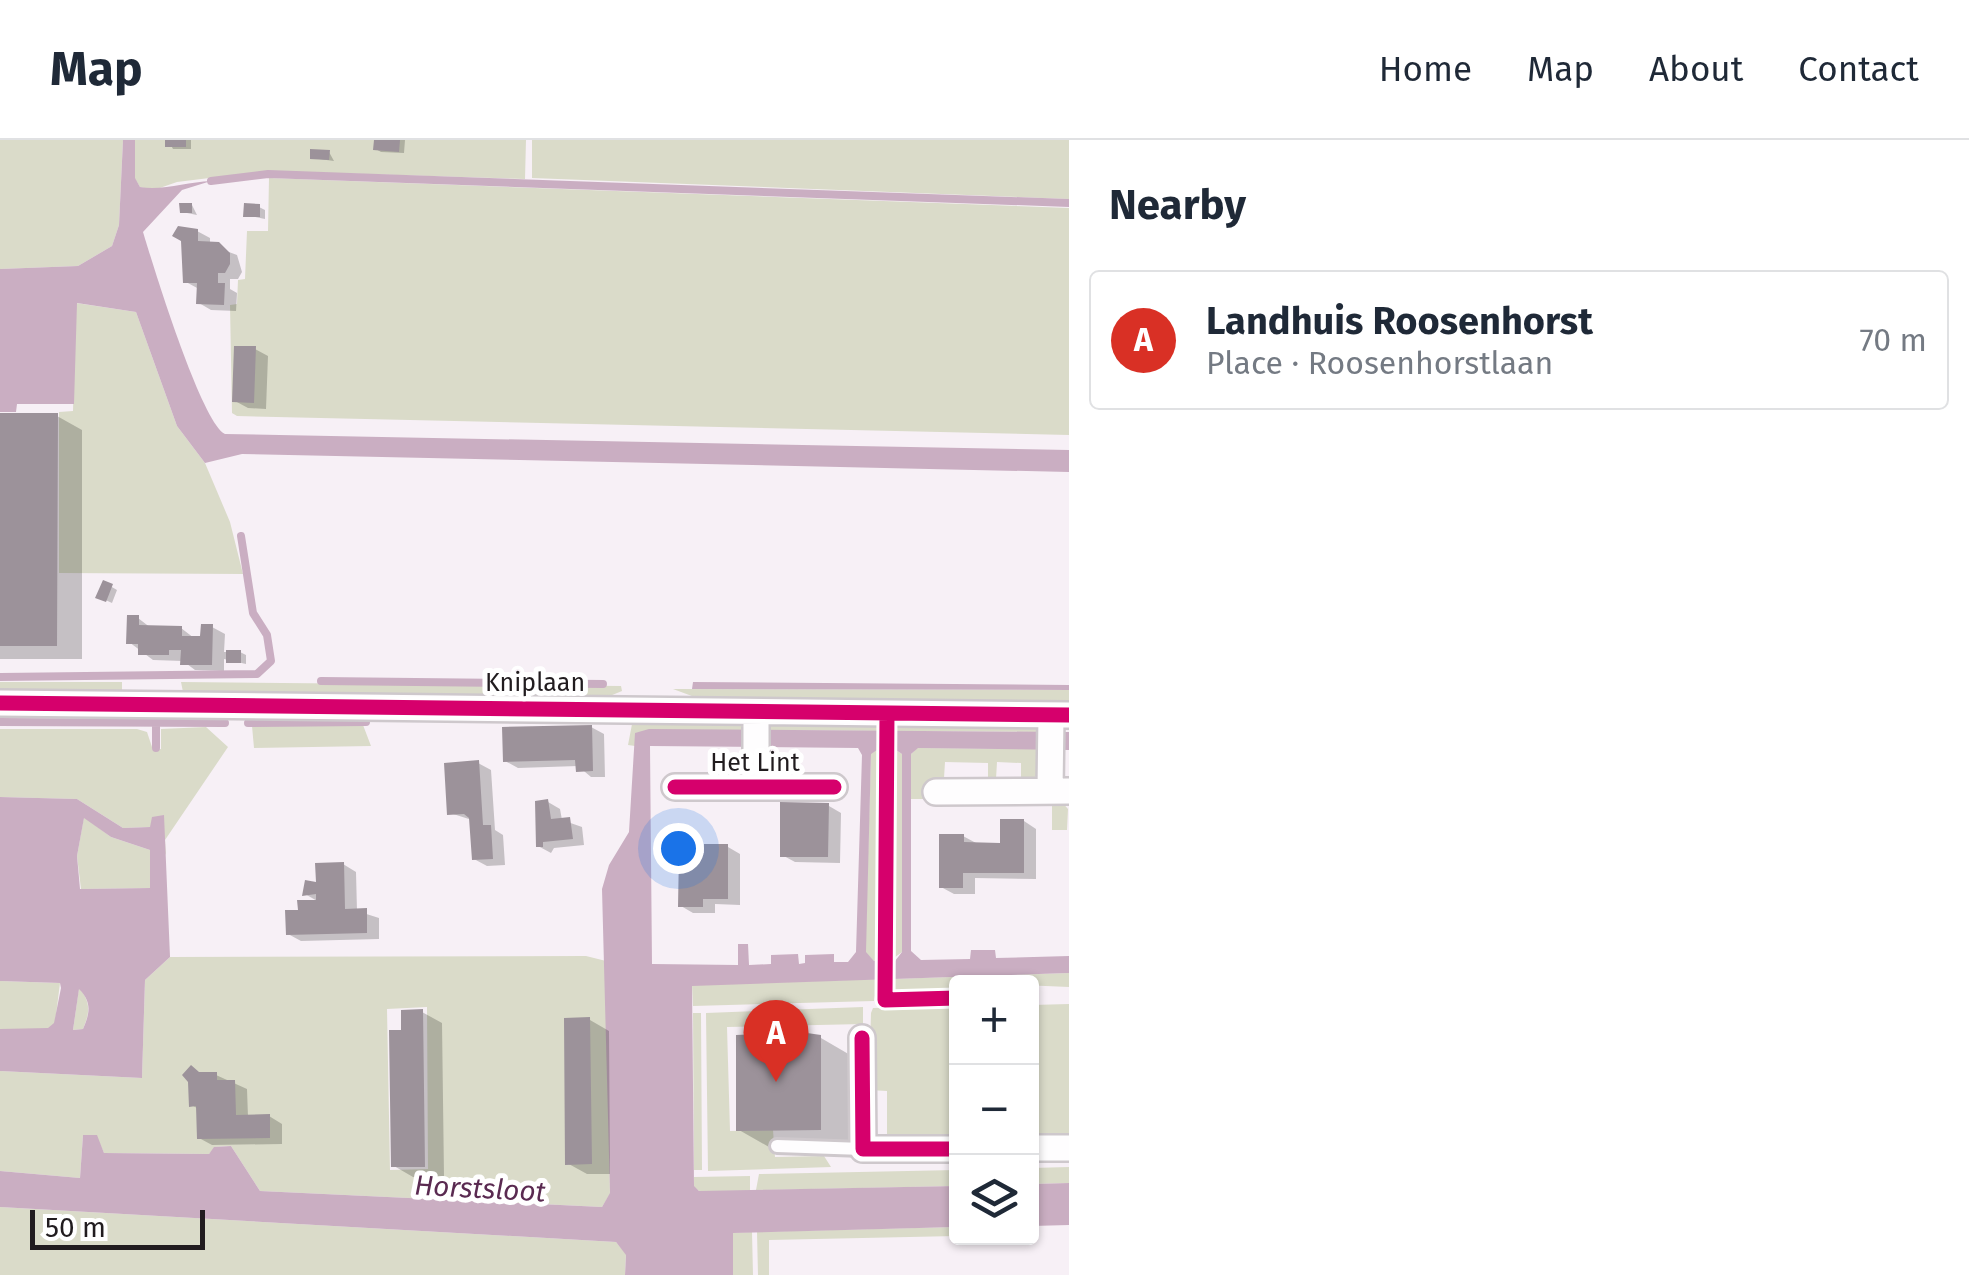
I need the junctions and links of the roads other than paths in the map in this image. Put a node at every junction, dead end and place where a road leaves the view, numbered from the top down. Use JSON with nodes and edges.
{"nodes":[{"id":1,"x":0,"y":703,"type":"edge"},
{"id":2,"x":756,"y":717,"type":"junction"},
{"id":3,"x":1057,"y":718,"type":"edge"},
{"id":4,"x":756,"y":786,"type":"junction"},
{"id":5,"x":834,"y":787,"type":"dead end"},
{"id":6,"x":675,"y":788,"type":"dead end"},
{"id":7,"x":1060,"y":791,"type":"edge"},
{"id":8,"x":936,"y":792,"type":"dead end"},
{"id":9,"x":862,"y":1038,"type":"dead end"},
{"id":10,"x":776,"y":1146,"type":"dead end"},
{"id":11,"x":1039,"y":1148,"type":"edge"},
{"id":12,"x":1069,"y":1148,"type":"edge"},
{"id":13,"x":863,"y":1149,"type":"junction"},
{"id":14,"x":949,"y":1149,"type":"edge"}],
"edges":[{"from":1,"to":2,"type":"street","name":"Kniplaan"},
{"from":2,"to":3,"type":"street","name":"Kniplaan"},
{"from":2,"to":4,"type":"street","name":"Het Lint"},
{"from":3,"to":7,"type":"street"},
{"from":4,"to":5,"type":"street","name":"Het Lint"},
{"from":4,"to":6,"type":"street","name":"Het Lint"},
{"from":7,"to":8,"type":"street"},
{"from":9,"to":13,"type":"street"},
{"from":10,"to":13,"type":"lane"},
{"from":11,"to":12,"type":"street"},
{"from":13,"to":14,"type":"street"}]}
